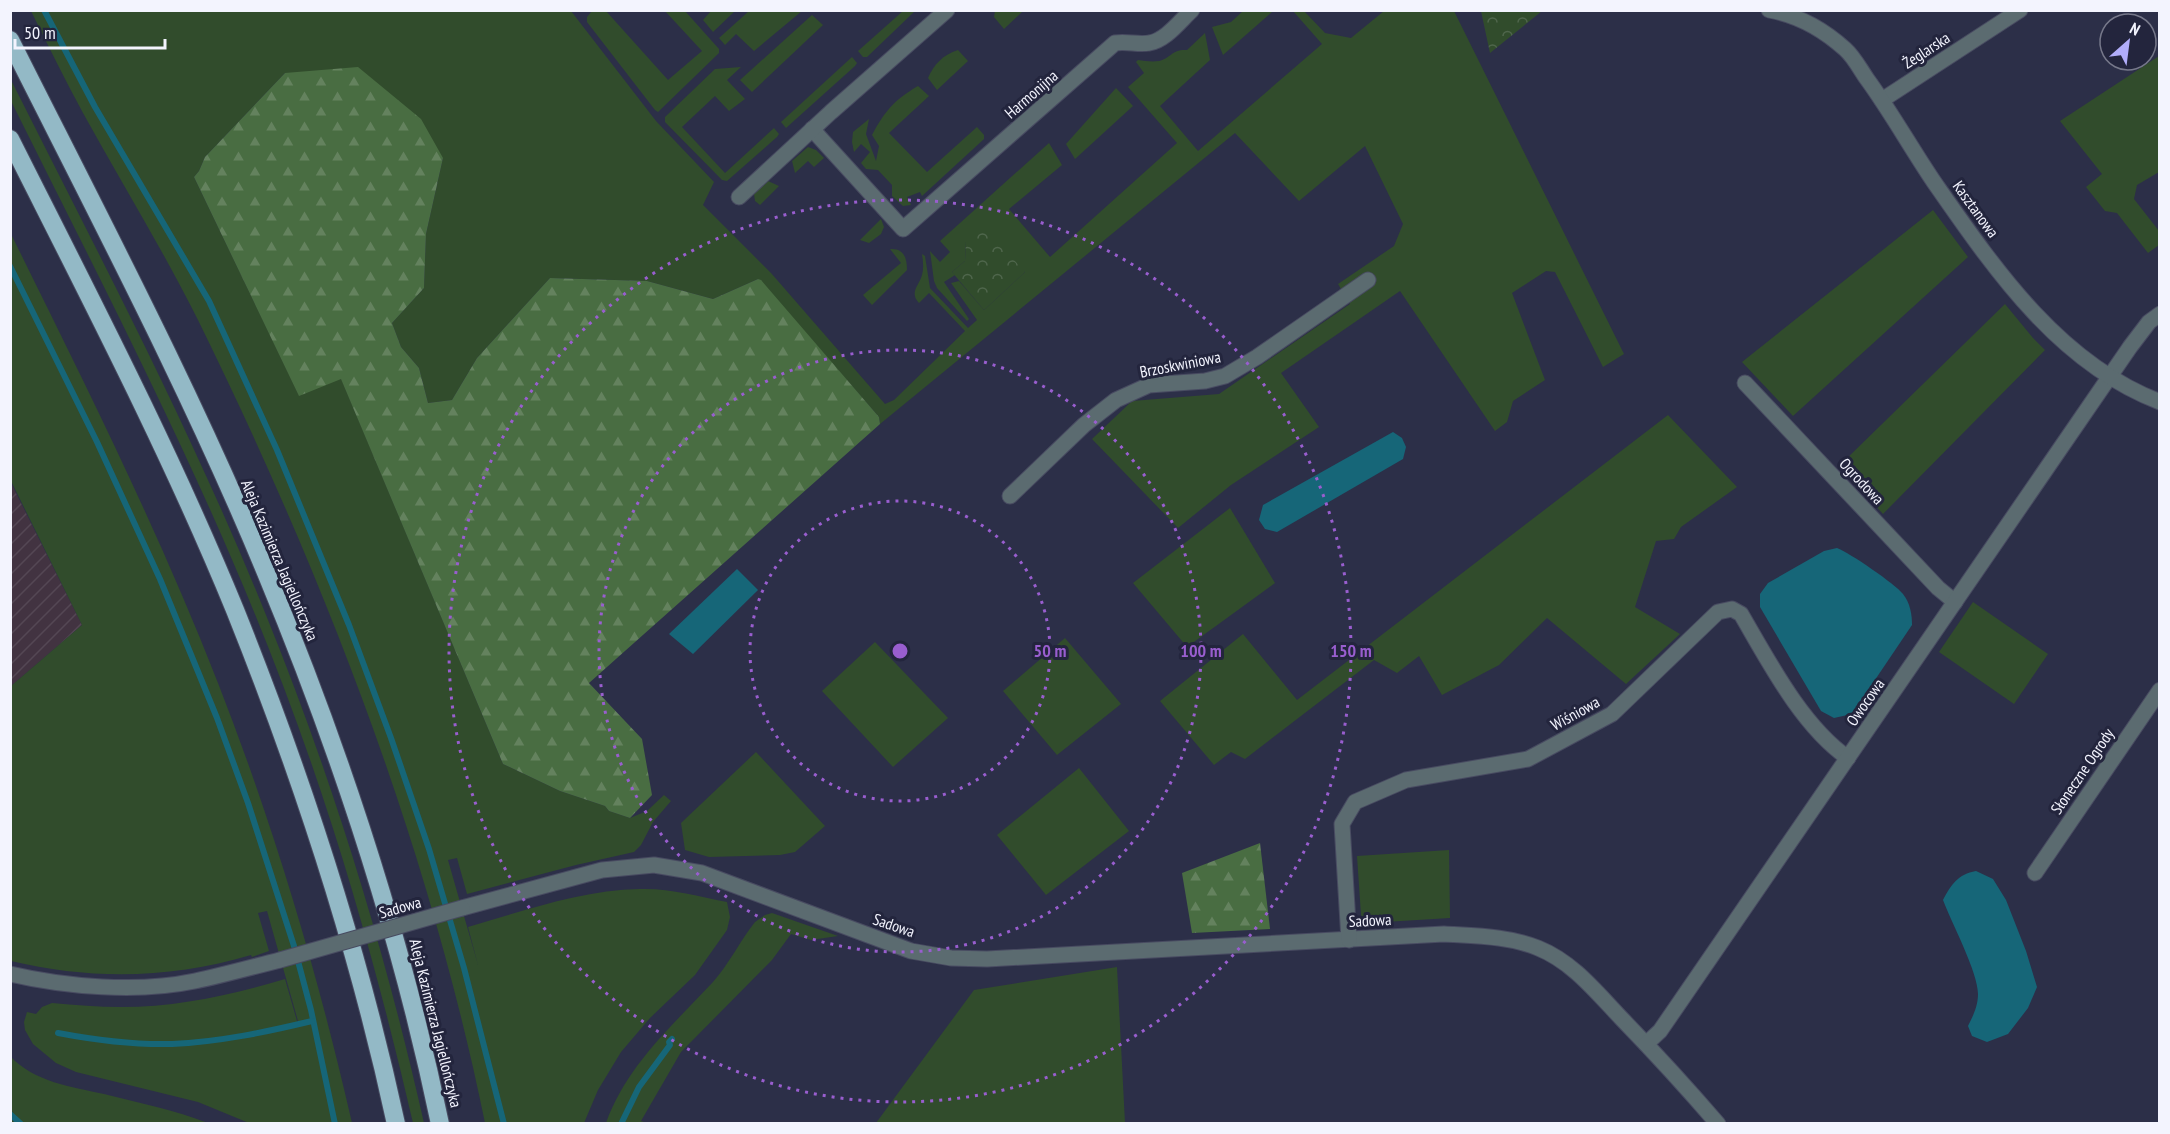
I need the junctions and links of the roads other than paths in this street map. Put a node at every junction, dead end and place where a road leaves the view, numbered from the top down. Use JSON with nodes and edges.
{"nodes":[{"id":1,"x":947,"y":10,"type":"edge"},
{"id":2,"x":1191,"y":10,"type":"edge"},
{"id":3,"x":1769,"y":10,"type":"edge"},
{"id":4,"x":2020,"y":10,"type":"edge"},
{"id":5,"x":1798,"y":14,"type":"edge"},
{"id":6,"x":10,"y":40,"type":"edge"},
{"id":7,"x":1882,"y":100,"type":"junction"},
{"id":8,"x":812,"y":129,"type":"junction"},
{"id":9,"x":10,"y":139,"type":"edge"},
{"id":10,"x":739,"y":197,"type":"dead end"},
{"id":11,"x":1368,"y":280,"type":"dead end"},
{"id":12,"x":2160,"y":314,"type":"edge"},
{"id":13,"x":2110,"y":378,"type":"junction"},
{"id":14,"x":1745,"y":383,"type":"dead end"},
{"id":15,"x":2160,"y":402,"type":"edge"},
{"id":16,"x":1010,"y":496,"type":"dead end"},
{"id":17,"x":1955,"y":602,"type":"junction"},
{"id":18,"x":2160,"y":690,"type":"edge"},
{"id":19,"x":1848,"y":758,"type":"junction"},
{"id":20,"x":2034,"y":873,"type":"dead end"},
{"id":21,"x":1349,"y":940,"type":"junction"},
{"id":22,"x":10,"y":974,"type":"edge"},
{"id":23,"x":1646,"y":1044,"type":"junction"},
{"id":24,"x":396,"y":1124,"type":"edge"},
{"id":25,"x":441,"y":1124,"type":"edge"},
{"id":26,"x":1718,"y":1124,"type":"edge"}],
"edges":[{"from":1,"to":8,"type":"street"},
{"from":2,"to":8,"type":"street","name":"Harmonijna"},
{"from":3,"to":5,"type":"street","name":"Kasztanowa"},
{"from":4,"to":7,"type":"street","name":"Żeglarska"},
{"from":5,"to":7,"type":"street","name":"Kasztanowa"},
{"from":6,"to":25,"type":"highway","name":"Aleja Kazimierza Jagiellończyka"},
{"from":7,"to":13,"type":"street","name":"Kasztanowa"},
{"from":8,"to":10,"type":"street"},
{"from":9,"to":24,"type":"highway"},
{"from":11,"to":16,"type":"street","name":"Brzoskwiniowa"},
{"from":12,"to":13,"type":"street","name":"Owocowa"},
{"from":13,"to":15,"type":"street","name":"Kasztanowa"},
{"from":13,"to":17,"type":"street","name":"Owocowa"},
{"from":14,"to":17,"type":"street","name":"Ogrodowa"},
{"from":17,"to":19,"type":"street","name":"Owocowa"},
{"from":18,"to":20,"type":"street","name":"Słoneczne Ogrody"},
{"from":19,"to":21,"type":"street","name":"Wiśniowa"},
{"from":19,"to":23,"type":"street","name":"Owocowa"},
{"from":21,"to":22,"type":"street","name":"Sadowa","bridge":true},
{"from":21,"to":23,"type":"street","name":"Sadowa"},
{"from":23,"to":26,"type":"street","name":"Sadowa"}]}
